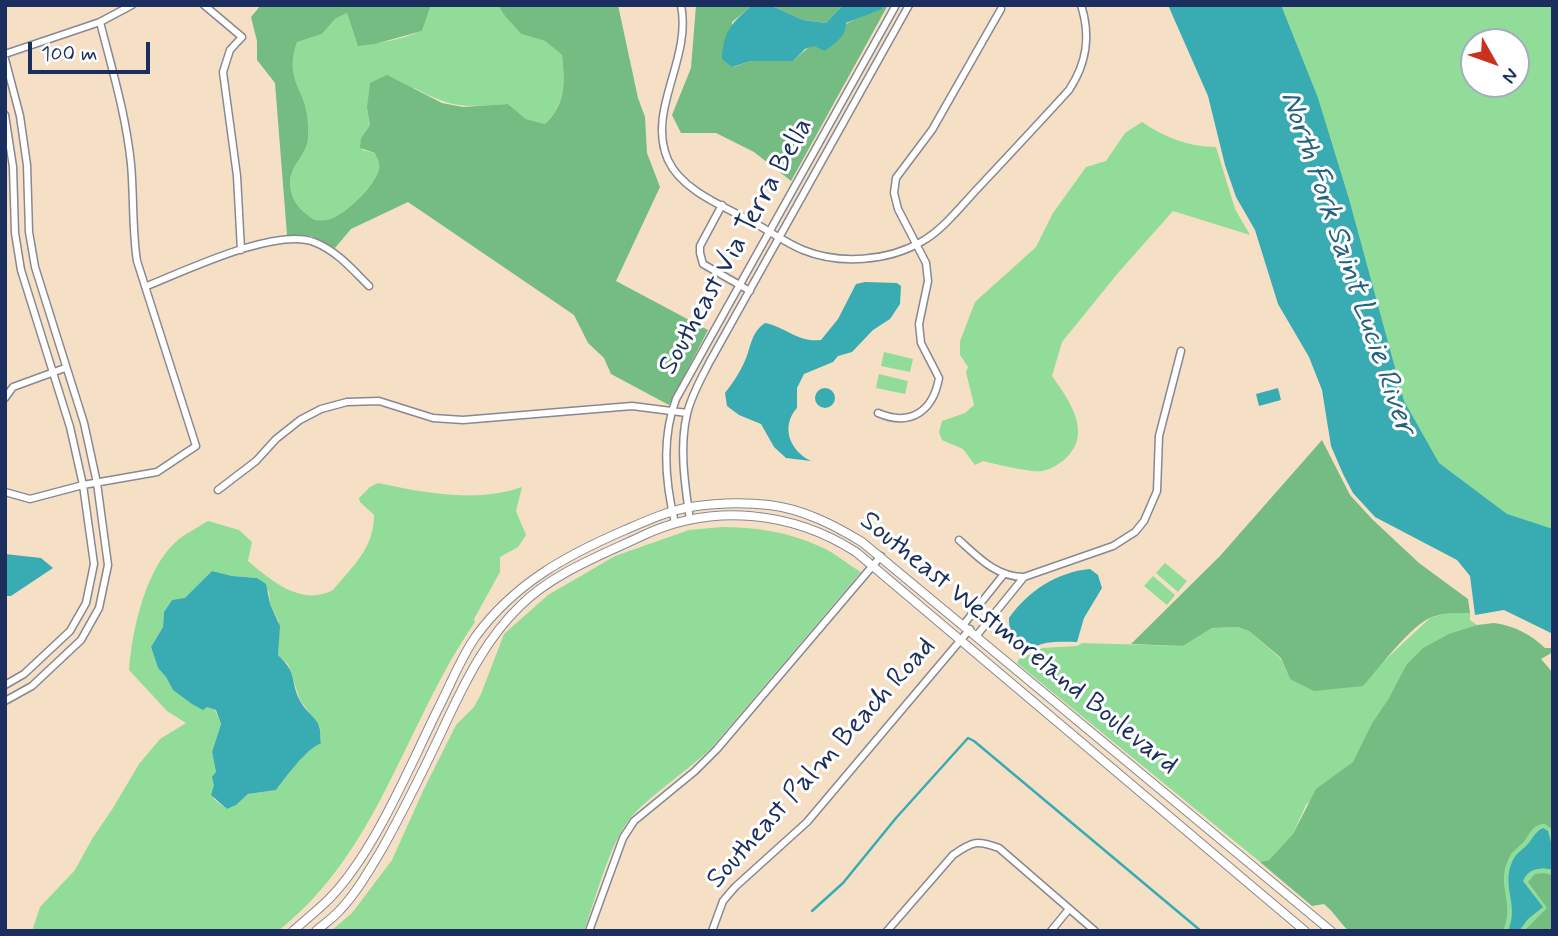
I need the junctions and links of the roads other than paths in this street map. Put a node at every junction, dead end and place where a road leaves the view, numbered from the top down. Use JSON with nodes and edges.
{"nodes":[{"id":1,"x":132,"y":5,"type":"edge"},
{"id":2,"x":204,"y":5,"type":"edge"},
{"id":3,"x":681,"y":5,"type":"edge"},
{"id":4,"x":896,"y":5,"type":"edge"},
{"id":5,"x":909,"y":5,"type":"edge"},
{"id":6,"x":1081,"y":5,"type":"edge"},
{"id":7,"x":1000,"y":9,"type":"dead end"},
{"id":8,"x":100,"y":22,"type":"junction"},
{"id":9,"x":5,"y":56,"type":"edge"},
{"id":10,"x":5,"y":115,"type":"edge"},
{"id":11,"x":27,"y":165,"type":"junction"},
{"id":12,"x":13,"y":167,"type":"junction"},
{"id":13,"x":722,"y":205,"type":"junction"},
{"id":14,"x":770,"y":231,"type":"junction"},
{"id":15,"x":780,"y":237,"type":"junction"},
{"id":16,"x":916,"y":244,"type":"junction"},
{"id":17,"x":241,"y":250,"type":"junction"},
{"id":18,"x":34,"y":267,"type":"junction"},
{"id":19,"x":21,"y":270,"type":"junction"},
{"id":20,"x":369,"y":285,"type":"dead end"},
{"id":21,"x":739,"y":285,"type":"junction"},
{"id":22,"x":147,"y":286,"type":"junction"},
{"id":23,"x":750,"y":291,"type":"junction"},
{"id":24,"x":1181,"y":351,"type":"dead end"},
{"id":25,"x":65,"y":368,"type":"junction"},
{"id":26,"x":52,"y":372,"type":"junction"},
{"id":27,"x":5,"y":398,"type":"edge"},
{"id":28,"x":672,"y":411,"type":"junction"},
{"id":29,"x":687,"y":413,"type":"junction"},
{"id":30,"x":878,"y":413,"type":"dead end"},
{"id":31,"x":97,"y":483,"type":"junction"},
{"id":32,"x":83,"y":485,"type":"junction"},
{"id":33,"x":218,"y":489,"type":"dead end"},
{"id":34,"x":5,"y":492,"type":"edge"},
{"id":35,"x":688,"y":508,"type":"junction"},
{"id":36,"x":673,"y":512,"type":"junction"},
{"id":37,"x":690,"y":520,"type":"junction"},
{"id":38,"x":675,"y":523,"type":"junction"},
{"id":39,"x":958,"y":540,"type":"dead end"},
{"id":40,"x":881,"y":556,"type":"junction"},
{"id":41,"x":873,"y":565,"type":"junction"},
{"id":42,"x":1004,"y":574,"type":"junction"},
{"id":43,"x":1024,"y":577,"type":"junction"},
{"id":44,"x":970,"y":629,"type":"junction"},
{"id":45,"x":70,"y":631,"type":"junction"},
{"id":46,"x":81,"y":640,"type":"junction"},
{"id":47,"x":962,"y":640,"type":"junction"},
{"id":48,"x":5,"y":685,"type":"edge"},
{"id":49,"x":5,"y":701,"type":"edge"},
{"id":50,"x":1069,"y":909,"type":"junction"},
{"id":51,"x":293,"y":931,"type":"edge"},
{"id":52,"x":316,"y":931,"type":"edge"},
{"id":53,"x":589,"y":931,"type":"edge"},
{"id":54,"x":712,"y":931,"type":"edge"},
{"id":55,"x":887,"y":931,"type":"edge"},
{"id":56,"x":1051,"y":931,"type":"edge"},
{"id":57,"x":1095,"y":931,"type":"edge"},
{"id":58,"x":1305,"y":931,"type":"edge"},
{"id":59,"x":1331,"y":931,"type":"edge"}],
"edges":[{"from":1,"to":8,"type":"street"},
{"from":2,"to":17,"type":"street"},
{"from":3,"to":13,"type":"street"},
{"from":4,"to":14,"type":"street","name":"Southeast Via Terra Bella"},
{"from":5,"to":15,"type":"street","name":"Southeast Via Terra Bella"},
{"from":6,"to":16,"type":"street"},
{"from":7,"to":16,"type":"street"},
{"from":8,"to":9,"type":"street"},
{"from":8,"to":22,"type":"street"},
{"from":9,"to":11,"type":"street"},
{"from":10,"to":12,"type":"street"},
{"from":11,"to":12,"type":"street"},
{"from":11,"to":18,"type":"street"},
{"from":12,"to":19,"type":"street"},
{"from":13,"to":14,"type":"street"},
{"from":13,"to":21,"type":"street"},
{"from":14,"to":15,"type":"street"},
{"from":14,"to":21,"type":"street","name":"Southeast Via Terra Bella"},
{"from":15,"to":16,"type":"street"},
{"from":15,"to":23,"type":"street","name":"Southeast Via Terra Bella"},
{"from":16,"to":30,"type":"street"},
{"from":17,"to":20,"type":"street"},
{"from":17,"to":22,"type":"street"},
{"from":18,"to":19,"type":"street"},
{"from":18,"to":25,"type":"street"},
{"from":19,"to":26,"type":"street"},
{"from":21,"to":23,"type":"street"},
{"from":21,"to":28,"type":"street","name":"Southeast Via Terra Bella"},
{"from":22,"to":31,"type":"street"},
{"from":23,"to":29,"type":"street","name":"Southeast Via Terra Bella"},
{"from":24,"to":43,"type":"street"},
{"from":25,"to":26,"type":"street"},
{"from":25,"to":31,"type":"street"},
{"from":26,"to":27,"type":"street"},
{"from":26,"to":32,"type":"street"},
{"from":28,"to":29,"type":"street"},
{"from":28,"to":33,"type":"street"},
{"from":28,"to":36,"type":"street","name":"Southeast Via Terra Bella"},
{"from":29,"to":35,"type":"street","name":"Southeast Via Terra Bella"},
{"from":31,"to":32,"type":"street"},
{"from":31,"to":46,"type":"street"},
{"from":32,"to":34,"type":"street"},
{"from":32,"to":45,"type":"street"},
{"from":35,"to":36,"type":"street","name":"Southeast Westmoreland Boulevard"},
{"from":35,"to":37,"type":"street","name":"Southeast Via Terra Bella"},
{"from":35,"to":40,"type":"street","name":"Southeast Westmoreland Boulevard"},
{"from":36,"to":38,"type":"street","name":"Southeast Via Terra Bella"},
{"from":36,"to":51,"type":"street","name":"Southeast Westmoreland Boulevard"},
{"from":37,"to":38,"type":"street","name":"Southeast Westmoreland Boulevard"},
{"from":37,"to":41,"type":"street","name":"Southeast Westmoreland Boulevard"},
{"from":38,"to":52,"type":"street","name":"Southeast Westmoreland Boulevard"},
{"from":39,"to":42,"type":"street"},
{"from":40,"to":41,"type":"street"},
{"from":40,"to":44,"type":"street","name":"Southeast Westmoreland Boulevard"},
{"from":41,"to":47,"type":"street","name":"Southeast Westmoreland Boulevard"},
{"from":41,"to":53,"type":"street"},
{"from":42,"to":43,"type":"street"},
{"from":42,"to":44,"type":"street"},
{"from":43,"to":44,"type":"street"},
{"from":44,"to":47,"type":"street","name":"Southeast Palm Beach Road"},
{"from":44,"to":59,"type":"street","name":"Southeast Westmoreland Boulevard"},
{"from":45,"to":46,"type":"street"},
{"from":45,"to":48,"type":"street"},
{"from":46,"to":49,"type":"street"},
{"from":47,"to":54,"type":"street","name":"Southeast Palm Beach Road"},
{"from":47,"to":58,"type":"street","name":"Southeast Westmoreland Boulevard"},
{"from":50,"to":55,"type":"street"},
{"from":50,"to":56,"type":"street"},
{"from":50,"to":57,"type":"street"}]}
